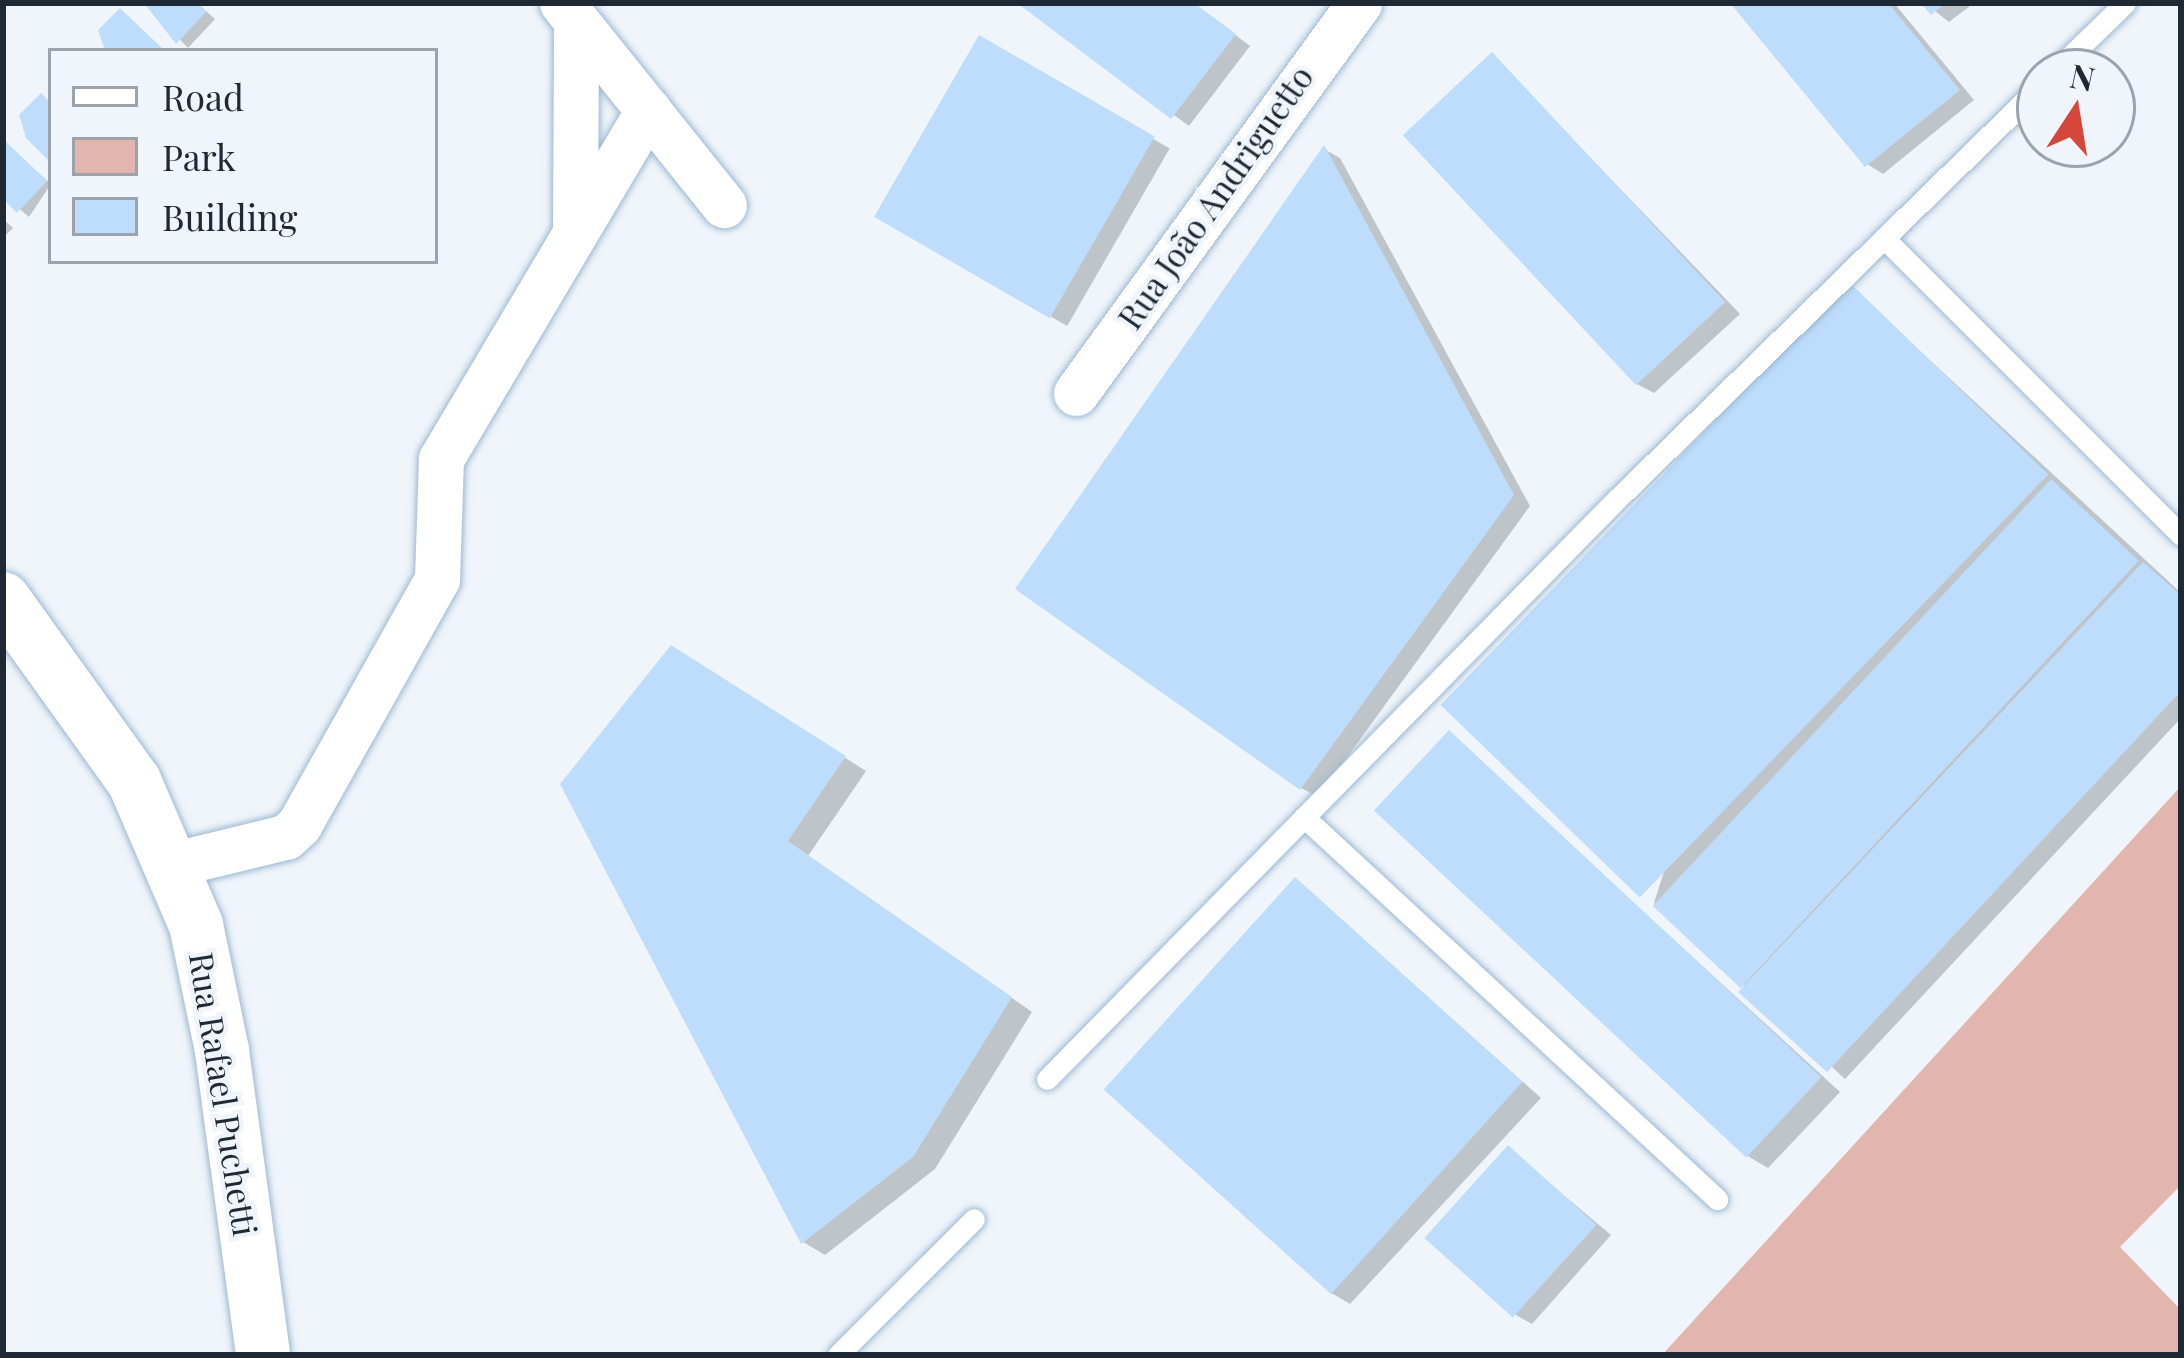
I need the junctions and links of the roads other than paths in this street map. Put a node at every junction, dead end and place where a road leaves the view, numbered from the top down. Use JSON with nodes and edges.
{"nodes":[{"id":1,"x":1359,"y":3,"type":"edge"},
{"id":2,"x":2126,"y":3,"type":"edge"},
{"id":3,"x":569,"y":12,"type":"edge"},
{"id":4,"x":2079,"y":48,"type":"edge"},
{"id":5,"x":2016,"y":109,"type":"edge"},
{"id":6,"x":648,"y":110,"type":"junction"},
{"id":7,"x":724,"y":205,"type":"dead end"},
{"id":8,"x":575,"y":234,"type":"junction"},
{"id":9,"x":1884,"y":238,"type":"junction"},
{"id":10,"x":1076,"y":393,"type":"dead end"},
{"id":11,"x":2181,"y":535,"type":"edge"},
{"id":12,"x":3,"y":599,"type":"edge"},
{"id":13,"x":1304,"y":817,"type":"junction"},
{"id":14,"x":174,"y":864,"type":"junction"},
{"id":15,"x":1047,"y":1079,"type":"dead end"},
{"id":16,"x":1717,"y":1199,"type":"dead end"},
{"id":17,"x":974,"y":1219,"type":"dead end"},
{"id":18,"x":263,"y":1355,"type":"edge"},
{"id":19,"x":838,"y":1355,"type":"edge"}],
"edges":[{"from":1,"to":10,"type":"street","name":"Rua João Andriguetto"},
{"from":2,"to":4,"type":"lane"},
{"from":3,"to":6,"type":"street"},
{"from":3,"to":8,"type":"street"},
{"from":5,"to":9,"type":"lane"},
{"from":6,"to":7,"type":"street"},
{"from":6,"to":8,"type":"street"},
{"from":8,"to":14,"type":"street"},
{"from":9,"to":11,"type":"lane"},
{"from":9,"to":13,"type":"lane"},
{"from":12,"to":14,"type":"street","name":"Rua Rafael Puchetti"},
{"from":13,"to":15,"type":"lane"},
{"from":13,"to":16,"type":"lane"},
{"from":14,"to":18,"type":"street","name":"Rua Rafael Puchetti"},
{"from":17,"to":19,"type":"lane"}]}
